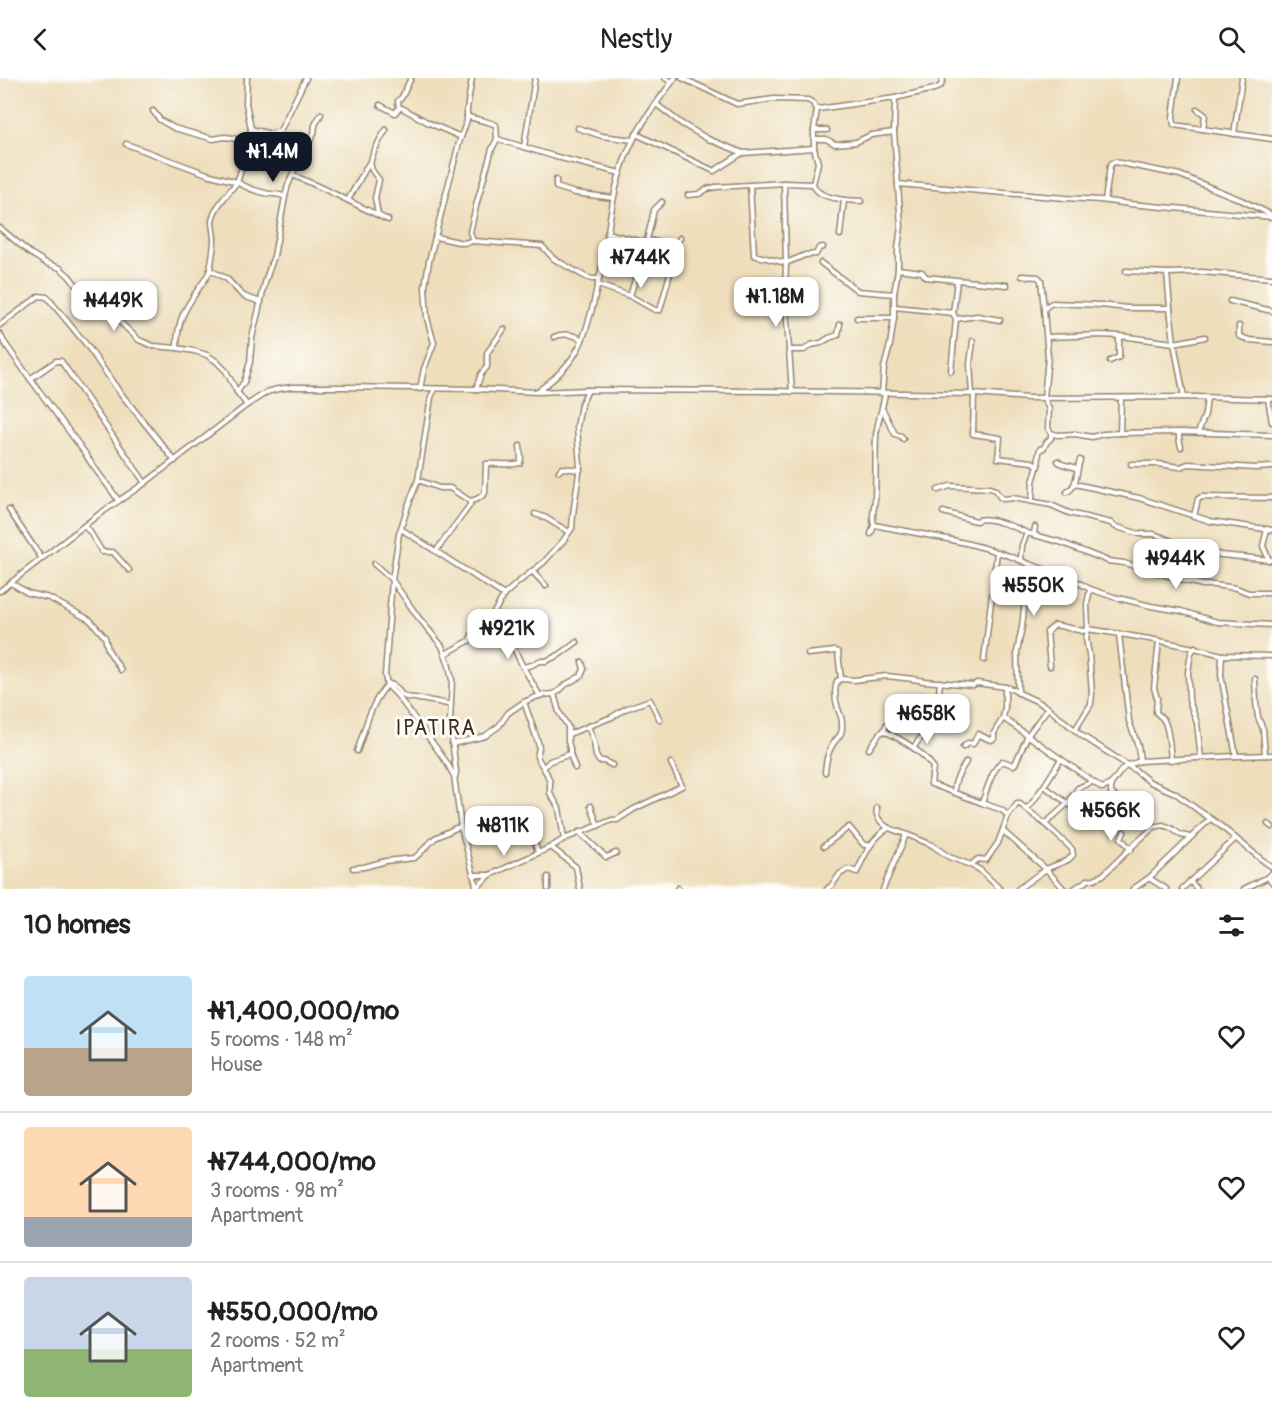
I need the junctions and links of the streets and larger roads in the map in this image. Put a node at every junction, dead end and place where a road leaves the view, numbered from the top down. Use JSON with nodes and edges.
{"nodes":[{"id":1,"x":247,"y":78,"type":"edge"},
{"id":2,"x":306,"y":78,"type":"edge"},
{"id":3,"x":411,"y":78,"type":"edge"},
{"id":4,"x":472,"y":78,"type":"edge"},
{"id":5,"x":536,"y":78,"type":"edge"},
{"id":6,"x":665,"y":78,"type":"edge"},
{"id":7,"x":682,"y":78,"type":"edge"},
{"id":8,"x":943,"y":78,"type":"edge"},
{"id":9,"x":1178,"y":78,"type":"edge"},
{"id":10,"x":1242,"y":78,"type":"edge"},
{"id":11,"x":674,"y":80,"type":"edge"},
{"id":12,"x":895,"y":98,"type":"junction"},
{"id":13,"x":656,"y":104,"type":"junction"},
{"id":14,"x":380,"y":105,"type":"dead end"},
{"id":15,"x":399,"y":108,"type":"junction"},
{"id":16,"x":818,"y":109,"type":"junction"},
{"id":17,"x":1197,"y":109,"type":"dead end"},
{"id":18,"x":153,"y":111,"type":"dead end"},
{"id":19,"x":321,"y":114,"type":"dead end"},
{"id":20,"x":467,"y":116,"type":"junction"},
{"id":21,"x":578,"y":128,"type":"dead end"},
{"id":22,"x":251,"y":129,"type":"junction"},
{"id":23,"x":1203,"y":129,"type":"junction"},
{"id":24,"x":386,"y":130,"type":"dead end"},
{"id":25,"x":814,"y":130,"type":"junction"},
{"id":26,"x":827,"y":130,"type":"dead end"},
{"id":27,"x":894,"y":132,"type":"junction"},
{"id":28,"x":636,"y":134,"type":"junction"},
{"id":29,"x":1234,"y":134,"type":"junction"},
{"id":30,"x":461,"y":137,"type":"junction"},
{"id":31,"x":497,"y":139,"type":"junction"},
{"id":32,"x":814,"y":139,"type":"junction"},
{"id":33,"x":1272,"y":139,"type":"edge"},
{"id":34,"x":633,"y":140,"type":"junction"},
{"id":35,"x":126,"y":144,"type":"dead end"},
{"id":36,"x":248,"y":147,"type":"junction"},
{"id":37,"x":524,"y":147,"type":"junction"},
{"id":38,"x":814,"y":148,"type":"junction"},
{"id":39,"x":743,"y":153,"type":"junction"},
{"id":40,"x":370,"y":163,"type":"junction"},
{"id":41,"x":620,"y":173,"type":"junction"},
{"id":42,"x":292,"y":175,"type":"junction"},
{"id":43,"x":556,"y":180,"type":"dead end"},
{"id":44,"x":237,"y":182,"type":"junction"},
{"id":45,"x":784,"y":183,"type":"junction"},
{"id":46,"x":813,"y":184,"type":"junction"},
{"id":47,"x":898,"y":184,"type":"junction"},
{"id":48,"x":750,"y":185,"type":"junction"},
{"id":49,"x":688,"y":195,"type":"dead end"},
{"id":50,"x":285,"y":197,"type":"junction"},
{"id":51,"x":613,"y":198,"type":"junction"},
{"id":52,"x":348,"y":200,"type":"junction"},
{"id":53,"x":844,"y":200,"type":"junction"},
{"id":54,"x":1105,"y":200,"type":"junction"},
{"id":55,"x":861,"y":201,"type":"dead end"},
{"id":56,"x":662,"y":202,"type":"dead end"},
{"id":57,"x":378,"y":215,"type":"junction"},
{"id":58,"x":1272,"y":216,"type":"edge"},
{"id":59,"x":388,"y":220,"type":"dead end"},
{"id":60,"x":0,"y":228,"type":"edge"},
{"id":61,"x":608,"y":233,"type":"junction"},
{"id":62,"x":840,"y":235,"type":"dead end"},
{"id":63,"x":435,"y":237,"type":"junction"},
{"id":64,"x":680,"y":238,"type":"dead end"},
{"id":65,"x":473,"y":241,"type":"junction"},
{"id":66,"x":647,"y":242,"type":"junction"},
{"id":67,"x":823,"y":247,"type":"dead end"},
{"id":68,"x":786,"y":263,"type":"junction"},
{"id":69,"x":821,"y":263,"type":"dead end"},
{"id":70,"x":898,"y":269,"type":"junction"},
{"id":71,"x":210,"y":270,"type":"junction"},
{"id":72,"x":671,"y":270,"type":"dead end"},
{"id":73,"x":1126,"y":271,"type":"dead end"},
{"id":74,"x":1167,"y":273,"type":"junction"},
{"id":75,"x":1022,"y":276,"type":"dead end"},
{"id":76,"x":1272,"y":278,"type":"edge"},
{"id":77,"x":599,"y":279,"type":"junction"},
{"id":78,"x":957,"y":281,"type":"junction"},
{"id":79,"x":598,"y":285,"type":"junction"},
{"id":80,"x":1007,"y":285,"type":"dead end"},
{"id":81,"x":752,"y":289,"type":"dead end"},
{"id":82,"x":811,"y":289,"type":"dead end"},
{"id":83,"x":785,"y":292,"type":"junction"},
{"id":84,"x":894,"y":294,"type":"junction"},
{"id":85,"x":630,"y":296,"type":"junction"},
{"id":86,"x":1230,"y":301,"type":"dead end"},
{"id":87,"x":261,"y":302,"type":"junction"},
{"id":88,"x":895,"y":307,"type":"junction"},
{"id":89,"x":1170,"y":308,"type":"junction"},
{"id":90,"x":1044,"y":310,"type":"junction"},
{"id":91,"x":1272,"y":311,"type":"edge"},
{"id":92,"x":786,"y":313,"type":"junction"},
{"id":93,"x":953,"y":313,"type":"junction"},
{"id":94,"x":857,"y":318,"type":"dead end"},
{"id":95,"x":894,"y":318,"type":"junction"},
{"id":96,"x":956,"y":319,"type":"junction"},
{"id":97,"x":1000,"y":320,"type":"dead end"},
{"id":98,"x":840,"y":324,"type":"dead end"},
{"id":99,"x":0,"y":326,"type":"edge"},
{"id":100,"x":1239,"y":327,"type":"dead end"},
{"id":101,"x":504,"y":329,"type":"dead end"},
{"id":102,"x":0,"y":334,"type":"edge"},
{"id":103,"x":1123,"y":336,"type":"junction"},
{"id":104,"x":554,"y":337,"type":"dead end"},
{"id":105,"x":1047,"y":337,"type":"junction"},
{"id":106,"x":1205,"y":338,"type":"dead end"},
{"id":107,"x":582,"y":340,"type":"junction"},
{"id":108,"x":974,"y":341,"type":"dead end"},
{"id":109,"x":1272,"y":342,"type":"edge"},
{"id":110,"x":1174,"y":343,"type":"junction"},
{"id":111,"x":177,"y":348,"type":"junction"},
{"id":112,"x":789,"y":350,"type":"junction"},
{"id":113,"x":1110,"y":361,"type":"dead end"},
{"id":114,"x":951,"y":371,"type":"dead end"},
{"id":115,"x":30,"y":379,"type":"junction"},
{"id":116,"x":420,"y":389,"type":"junction"},
{"id":117,"x":428,"y":389,"type":"junction"},
{"id":118,"x":435,"y":389,"type":"junction"},
{"id":119,"x":476,"y":389,"type":"junction"},
{"id":120,"x":588,"y":390,"type":"junction"},
{"id":121,"x":237,"y":392,"type":"junction"},
{"id":122,"x":537,"y":392,"type":"junction"},
{"id":123,"x":792,"y":392,"type":"junction"},
{"id":124,"x":883,"y":393,"type":"junction"},
{"id":125,"x":973,"y":394,"type":"junction"},
{"id":126,"x":431,"y":397,"type":"junction"},
{"id":127,"x":1184,"y":397,"type":"junction"},
{"id":128,"x":1044,"y":398,"type":"junction"},
{"id":129,"x":1121,"y":398,"type":"junction"},
{"id":130,"x":1207,"y":398,"type":"junction"},
{"id":131,"x":1270,"y":399,"type":"edge"},
{"id":132,"x":247,"y":405,"type":"junction"},
{"id":133,"x":882,"y":409,"type":"junction"},
{"id":134,"x":1272,"y":422,"type":"edge"},
{"id":135,"x":1179,"y":432,"type":"junction"},
{"id":136,"x":1051,"y":433,"type":"junction"},
{"id":137,"x":1120,"y":433,"type":"junction"},
{"id":138,"x":1198,"y":433,"type":"junction"},
{"id":139,"x":1272,"y":435,"type":"edge"},
{"id":140,"x":903,"y":439,"type":"dead end"},
{"id":141,"x":520,"y":446,"type":"dead end"},
{"id":142,"x":1181,"y":447,"type":"dead end"},
{"id":143,"x":1058,"y":460,"type":"dead end"},
{"id":144,"x":1080,"y":460,"type":"dead end"},
{"id":145,"x":174,"y":461,"type":"junction"},
{"id":146,"x":1131,"y":464,"type":"dead end"},
{"id":147,"x":1038,"y":465,"type":"junction"},
{"id":148,"x":1272,"y":467,"type":"edge"},
{"id":149,"x":1077,"y":469,"type":"junction"},
{"id":150,"x":580,"y":470,"type":"junction"},
{"id":151,"x":559,"y":471,"type":"dead end"},
{"id":152,"x":418,"y":480,"type":"junction"},
{"id":153,"x":145,"y":483,"type":"junction"},
{"id":154,"x":1074,"y":484,"type":"junction"},
{"id":155,"x":939,"y":490,"type":"dead end"},
{"id":156,"x":1067,"y":492,"type":"dead end"},
{"id":157,"x":1272,"y":498,"type":"edge"},
{"id":158,"x":118,"y":500,"type":"junction"},
{"id":159,"x":470,"y":501,"type":"junction"},
{"id":160,"x":1032,"y":501,"type":"junction"},
{"id":161,"x":9,"y":510,"type":"dead end"},
{"id":162,"x":943,"y":512,"type":"dead end"},
{"id":163,"x":535,"y":514,"type":"dead end"},
{"id":164,"x":1194,"y":516,"type":"junction"},
{"id":165,"x":874,"y":525,"type":"junction"},
{"id":166,"x":84,"y":526,"type":"junction"},
{"id":167,"x":1035,"y":527,"type":"dead end"},
{"id":168,"x":401,"y":529,"type":"junction"},
{"id":169,"x":1270,"y":530,"type":"edge"},
{"id":170,"x":569,"y":532,"type":"junction"},
{"id":171,"x":1027,"y":533,"type":"junction"},
{"id":172,"x":871,"y":534,"type":"dead end"},
{"id":173,"x":1034,"y":534,"type":"junction"},
{"id":174,"x":436,"y":551,"type":"junction"},
{"id":175,"x":997,"y":552,"type":"junction"},
{"id":176,"x":42,"y":559,"type":"junction"},
{"id":177,"x":1271,"y":560,"type":"edge"},
{"id":178,"x":1021,"y":561,"type":"junction"},
{"id":179,"x":374,"y":564,"type":"dead end"},
{"id":180,"x":1029,"y":564,"type":"junction"},
{"id":181,"x":129,"y":570,"type":"dead end"},
{"id":182,"x":532,"y":571,"type":"junction"},
{"id":183,"x":392,"y":580,"type":"junction"},
{"id":184,"x":11,"y":583,"type":"junction"},
{"id":185,"x":546,"y":586,"type":"dead end"},
{"id":186,"x":1090,"y":589,"type":"junction"},
{"id":187,"x":0,"y":591,"type":"edge"},
{"id":188,"x":1272,"y":593,"type":"edge"},
{"id":189,"x":504,"y":595,"type":"junction"},
{"id":190,"x":493,"y":614,"type":"junction"},
{"id":191,"x":1272,"y":625,"type":"edge"},
{"id":192,"x":1088,"y":629,"type":"junction"},
{"id":193,"x":1119,"y":634,"type":"junction"},
{"id":194,"x":1159,"y":641,"type":"junction"},
{"id":195,"x":577,"y":642,"type":"dead end"},
{"id":196,"x":1195,"y":647,"type":"junction"},
{"id":197,"x":445,"y":654,"type":"junction"},
{"id":198,"x":808,"y":654,"type":"dead end"},
{"id":199,"x":1222,"y":655,"type":"junction"},
{"id":200,"x":1272,"y":656,"type":"edge"},
{"id":201,"x":984,"y":660,"type":"dead end"},
{"id":202,"x":582,"y":662,"type":"dead end"},
{"id":203,"x":1050,"y":666,"type":"dead end"},
{"id":204,"x":523,"y":668,"type":"junction"},
{"id":205,"x":121,"y":670,"type":"dead end"},
{"id":206,"x":841,"y":679,"type":"junction"},
{"id":207,"x":1255,"y":679,"type":"dead end"},
{"id":208,"x":940,"y":682,"type":"junction"},
{"id":209,"x":386,"y":684,"type":"junction"},
{"id":210,"x":1005,"y":687,"type":"junction"},
{"id":211,"x":1018,"y":693,"type":"junction"},
{"id":212,"x":554,"y":694,"type":"junction"},
{"id":213,"x":540,"y":696,"type":"junction"},
{"id":214,"x":524,"y":702,"type":"junction"},
{"id":215,"x":450,"y":705,"type":"junction"},
{"id":216,"x":1048,"y":708,"type":"junction"},
{"id":217,"x":898,"y":712,"type":"dead end"},
{"id":218,"x":1003,"y":718,"type":"junction"},
{"id":219,"x":660,"y":720,"type":"dead end"},
{"id":220,"x":588,"y":726,"type":"junction"},
{"id":221,"x":1075,"y":730,"type":"junction"},
{"id":222,"x":884,"y":731,"type":"junction"},
{"id":223,"x":569,"y":734,"type":"junction"},
{"id":224,"x":1028,"y":735,"type":"junction"},
{"id":225,"x":452,"y":744,"type":"junction"},
{"id":226,"x":963,"y":747,"type":"dead end"},
{"id":227,"x":913,"y":748,"type":"junction"},
{"id":228,"x":869,"y":749,"type":"dead end"},
{"id":229,"x":357,"y":750,"type":"dead end"},
{"id":230,"x":570,"y":754,"type":"junction"},
{"id":231,"x":1265,"y":755,"type":"junction"},
{"id":232,"x":1272,"y":755,"type":"edge"},
{"id":233,"x":1236,"y":756,"type":"junction"},
{"id":234,"x":1201,"y":758,"type":"junction"},
{"id":235,"x":1062,"y":759,"type":"junction"},
{"id":236,"x":1171,"y":760,"type":"junction"},
{"id":237,"x":1140,"y":761,"type":"junction"},
{"id":238,"x":966,"y":762,"type":"dead end"},
{"id":239,"x":671,"y":763,"type":"dead end"},
{"id":240,"x":612,"y":765,"type":"dead end"},
{"id":241,"x":1126,"y":765,"type":"junction"},
{"id":242,"x":544,"y":767,"type":"junction"},
{"id":243,"x":575,"y":768,"type":"dead end"},
{"id":244,"x":825,"y":772,"type":"dead end"},
{"id":245,"x":455,"y":776,"type":"junction"},
{"id":246,"x":1093,"y":782,"type":"junction"},
{"id":247,"x":1111,"y":784,"type":"junction"},
{"id":248,"x":1044,"y":786,"type":"junction"},
{"id":249,"x":954,"y":792,"type":"junction"},
{"id":250,"x":982,"y":803,"type":"junction"},
{"id":251,"x":1067,"y":804,"type":"junction"},
{"id":252,"x":591,"y":806,"type":"dead end"},
{"id":253,"x":877,"y":808,"type":"dead end"},
{"id":254,"x":1026,"y":809,"type":"junction"},
{"id":255,"x":1008,"y":816,"type":"junction"},
{"id":256,"x":1210,"y":819,"type":"junction"},
{"id":257,"x":1098,"y":823,"type":"dead end"},
{"id":258,"x":1046,"y":824,"type":"junction"},
{"id":259,"x":598,"y":826,"type":"junction"},
{"id":260,"x":461,"y":827,"type":"junction"},
{"id":261,"x":1154,"y":827,"type":"junction"},
{"id":262,"x":889,"y":828,"type":"junction"},
{"id":263,"x":1003,"y":831,"type":"junction"},
{"id":264,"x":579,"y":832,"type":"junction"},
{"id":265,"x":1124,"y":832,"type":"dead end"},
{"id":266,"x":906,"y":835,"type":"junction"},
{"id":267,"x":1190,"y":837,"type":"junction"},
{"id":268,"x":534,"y":838,"type":"dead end"},
{"id":269,"x":1235,"y":838,"type":"junction"},
{"id":270,"x":564,"y":839,"type":"junction"},
{"id":271,"x":872,"y":843,"type":"junction"},
{"id":272,"x":824,"y":846,"type":"dead end"},
{"id":273,"x":551,"y":847,"type":"junction"},
{"id":274,"x":1131,"y":850,"type":"junction"},
{"id":275,"x":538,"y":853,"type":"junction"},
{"id":276,"x":616,"y":853,"type":"dead end"},
{"id":277,"x":971,"y":864,"type":"junction"},
{"id":278,"x":1272,"y":867,"type":"edge"},
{"id":279,"x":352,"y":868,"type":"dead end"},
{"id":280,"x":1046,"y":869,"type":"junction"},
{"id":281,"x":1272,"y":873,"type":"edge"},
{"id":282,"x":473,"y":875,"type":"junction"},
{"id":283,"x":490,"y":875,"type":"junction"},
{"id":284,"x":548,"y":877,"type":"dead end"},
{"id":285,"x":1268,"y":877,"type":"junction"},
{"id":286,"x":1149,"y":878,"type":"junction"},
{"id":287,"x":1190,"y":881,"type":"junction"},
{"id":288,"x":1272,"y":882,"type":"edge"},
{"id":289,"x":477,"y":888,"type":"edge"},
{"id":290,"x":548,"y":889,"type":"edge"},
{"id":291,"x":580,"y":889,"type":"edge"},
{"id":292,"x":827,"y":889,"type":"edge"},
{"id":293,"x":883,"y":889,"type":"edge"},
{"id":294,"x":1000,"y":889,"type":"edge"},
{"id":295,"x":1018,"y":889,"type":"edge"},
{"id":296,"x":1064,"y":889,"type":"edge"},
{"id":297,"x":1074,"y":889,"type":"edge"},
{"id":298,"x":1133,"y":889,"type":"edge"},
{"id":299,"x":1166,"y":889,"type":"edge"},
{"id":300,"x":1182,"y":889,"type":"edge"},
{"id":301,"x":1197,"y":889,"type":"edge"},
{"id":302,"x":1244,"y":889,"type":"edge"}],
"edges":[{"from":1,"to":22,"type":"street"},
{"from":2,"to":22,"type":"street"},
{"from":3,"to":15,"type":"street"},
{"from":4,"to":20,"type":"street"},
{"from":5,"to":37,"type":"street"},
{"from":6,"to":11,"type":"street"},
{"from":7,"to":16,"type":"street"},
{"from":8,"to":12,"type":"street"},
{"from":9,"to":23,"type":"street"},
{"from":10,"to":29,"type":"street"},
{"from":11,"to":13,"type":"street"},
{"from":12,"to":16,"type":"street"},
{"from":12,"to":27,"type":"street"},
{"from":13,"to":28,"type":"street"},
{"from":13,"to":39,"type":"street"},
{"from":14,"to":15,"type":"street"},
{"from":15,"to":30,"type":"street"},
{"from":16,"to":25,"type":"street"},
{"from":17,"to":23,"type":"street"},
{"from":18,"to":36,"type":"street"},
{"from":19,"to":42,"type":"street"},
{"from":20,"to":30,"type":"street"},
{"from":20,"to":31,"type":"street"},
{"from":21,"to":34,"type":"street"},
{"from":22,"to":36,"type":"street"},
{"from":23,"to":29,"type":"street"},
{"from":24,"to":40,"type":"street"},
{"from":25,"to":26,"type":"street"},
{"from":25,"to":32,"type":"street"},
{"from":27,"to":32,"type":"street"},
{"from":27,"to":47,"type":"street"},
{"from":28,"to":34,"type":"street"},
{"from":28,"to":39,"type":"street"},
{"from":29,"to":33,"type":"street"},
{"from":30,"to":63,"type":"street"},
{"from":31,"to":37,"type":"street"},
{"from":31,"to":65,"type":"street"},
{"from":32,"to":38,"type":"street"},
{"from":34,"to":41,"type":"street"},
{"from":35,"to":44,"type":"street"},
{"from":36,"to":44,"type":"street"},
{"from":37,"to":41,"type":"street"},
{"from":38,"to":39,"type":"street"},
{"from":38,"to":46,"type":"street"},
{"from":40,"to":52,"type":"street"},
{"from":40,"to":57,"type":"street"},
{"from":41,"to":51,"type":"street"},
{"from":42,"to":50,"type":"street"},
{"from":42,"to":52,"type":"street"},
{"from":43,"to":51,"type":"street"},
{"from":44,"to":50,"type":"street"},
{"from":44,"to":71,"type":"street"},
{"from":45,"to":46,"type":"street"},
{"from":45,"to":48,"type":"street"},
{"from":45,"to":68,"type":"street"},
{"from":46,"to":53,"type":"street"},
{"from":47,"to":54,"type":"street"},
{"from":47,"to":70,"type":"street"},
{"from":48,"to":49,"type":"street"},
{"from":48,"to":68,"type":"street"},
{"from":50,"to":87,"type":"street"},
{"from":51,"to":61,"type":"street"},
{"from":52,"to":57,"type":"street"},
{"from":53,"to":55,"type":"street"},
{"from":53,"to":62,"type":"street"},
{"from":54,"to":58,"type":"street"},
{"from":54,"to":58,"type":"street"},
{"from":56,"to":66,"type":"street"},
{"from":57,"to":59,"type":"street"},
{"from":60,"to":111,"type":"street"},
{"from":61,"to":66,"type":"street"},
{"from":61,"to":77,"type":"street"},
{"from":63,"to":65,"type":"street"},
{"from":63,"to":116,"type":"street"},
{"from":64,"to":66,"type":"street"},
{"from":65,"to":77,"type":"street"},
{"from":66,"to":85,"type":"street"},
{"from":67,"to":68,"type":"street"},
{"from":68,"to":83,"type":"street"},
{"from":69,"to":84,"type":"street"},
{"from":70,"to":78,"type":"street"},
{"from":70,"to":84,"type":"street"},
{"from":71,"to":87,"type":"street"},
{"from":71,"to":111,"type":"street"},
{"from":72,"to":85,"type":"street"},
{"from":73,"to":74,"type":"street"},
{"from":74,"to":76,"type":"street"},
{"from":74,"to":89,"type":"street"},
{"from":75,"to":90,"type":"street"},
{"from":77,"to":79,"type":"street"},
{"from":78,"to":80,"type":"street"},
{"from":78,"to":93,"type":"street"},
{"from":79,"to":85,"type":"street"},
{"from":79,"to":107,"type":"street"},
{"from":81,"to":83,"type":"street"},
{"from":82,"to":92,"type":"street"},
{"from":83,"to":92,"type":"street"},
{"from":84,"to":88,"type":"street"},
{"from":86,"to":91,"type":"street"},
{"from":87,"to":121,"type":"street"},
{"from":88,"to":93,"type":"street"},
{"from":88,"to":95,"type":"street"},
{"from":89,"to":90,"type":"street"},
{"from":89,"to":110,"type":"street"},
{"from":90,"to":105,"type":"street"},
{"from":92,"to":112,"type":"street"},
{"from":93,"to":96,"type":"street"},
{"from":94,"to":95,"type":"street"},
{"from":95,"to":124,"type":"street"},
{"from":96,"to":97,"type":"street"},
{"from":96,"to":114,"type":"street"},
{"from":98,"to":112,"type":"street"},
{"from":99,"to":145,"type":"street"},
{"from":100,"to":109,"type":"street"},
{"from":101,"to":119,"type":"street"},
{"from":102,"to":115,"type":"street"},
{"from":103,"to":105,"type":"street"},
{"from":103,"to":110,"type":"street"},
{"from":103,"to":113,"type":"street"},
{"from":104,"to":107,"type":"street"},
{"from":105,"to":128,"type":"street"},
{"from":106,"to":110,"type":"street"},
{"from":107,"to":122,"type":"street"},
{"from":108,"to":125,"type":"street"},
{"from":110,"to":127,"type":"street"},
{"from":111,"to":121,"type":"street"},
{"from":112,"to":123,"type":"street"},
{"from":115,"to":153,"type":"street"},
{"from":115,"to":158,"type":"street"},
{"from":116,"to":117,"type":"street"},
{"from":116,"to":132,"type":"street"},
{"from":117,"to":118,"type":"street"},
{"from":117,"to":126,"type":"street"},
{"from":118,"to":119,"type":"street"},
{"from":118,"to":126,"type":"street"},
{"from":119,"to":122,"type":"street"},
{"from":120,"to":122,"type":"street"},
{"from":120,"to":123,"type":"street"},
{"from":120,"to":150,"type":"street"},
{"from":121,"to":132,"type":"street"},
{"from":123,"to":124,"type":"street"},
{"from":124,"to":125,"type":"street"},
{"from":124,"to":133,"type":"street"},
{"from":125,"to":128,"type":"street"},
{"from":125,"to":147,"type":"street"},
{"from":126,"to":152,"type":"street"},
{"from":127,"to":129,"type":"street"},
{"from":127,"to":130,"type":"street"},
{"from":128,"to":129,"type":"street"},
{"from":128,"to":136,"type":"street"},
{"from":129,"to":137,"type":"street"},
{"from":130,"to":131,"type":"street"},
{"from":130,"to":138,"type":"street"},
{"from":131,"to":134,"type":"street"},
{"from":132,"to":145,"type":"street"},
{"from":133,"to":140,"type":"street"},
{"from":133,"to":165,"type":"street"},
{"from":135,"to":137,"type":"street"},
{"from":135,"to":138,"type":"street"},
{"from":135,"to":142,"type":"street"},
{"from":136,"to":137,"type":"street"},
{"from":136,"to":147,"type":"street"},
{"from":138,"to":139,"type":"street"},
{"from":141,"to":159,"type":"street"},
{"from":143,"to":149,"type":"street"},
{"from":144,"to":149,"type":"street"},
{"from":145,"to":153,"type":"street"},
{"from":146,"to":148,"type":"street"},
{"from":147,"to":160,"type":"street"},
{"from":149,"to":154,"type":"street"},
{"from":150,"to":151,"type":"street"},
{"from":150,"to":170,"type":"street"},
{"from":152,"to":159,"type":"street"},
{"from":152,"to":168,"type":"street"},
{"from":153,"to":158,"type":"street"},
{"from":154,"to":156,"type":"street"},
{"from":154,"to":164,"type":"street"},
{"from":155,"to":160,"type":"street"},
{"from":157,"to":164,"type":"street"},
{"from":158,"to":166,"type":"street"},
{"from":159,"to":174,"type":"street"},
{"from":160,"to":177,"type":"street"},
{"from":161,"to":176,"type":"street"},
{"from":162,"to":171,"type":"street"},
{"from":163,"to":170,"type":"street"},
{"from":164,"to":169,"type":"street"},
{"from":165,"to":172,"type":"street"},
{"from":165,"to":175,"type":"street"},
{"from":166,"to":176,"type":"street"},
{"from":166,"to":181,"type":"street"},
{"from":167,"to":173,"type":"street"},
{"from":168,"to":174,"type":"street"},
{"from":168,"to":183,"type":"street"},
{"from":169,"to":177,"type":"street"},
{"from":170,"to":182,"type":"street"},
{"from":171,"to":173,"type":"street"},
{"from":171,"to":178,"type":"street"},
{"from":173,"to":188,"type":"street"},
{"from":174,"to":189,"type":"street"},
{"from":175,"to":178,"type":"street"},
{"from":175,"to":201,"type":"street"},
{"from":176,"to":184,"type":"street"},
{"from":178,"to":180,"type":"street"},
{"from":179,"to":183,"type":"street"},
{"from":180,"to":186,"type":"street"},
{"from":180,"to":211,"type":"street"},
{"from":182,"to":185,"type":"street"},
{"from":182,"to":189,"type":"street"},
{"from":183,"to":197,"type":"street"},
{"from":183,"to":209,"type":"street"},
{"from":184,"to":187,"type":"street"},
{"from":184,"to":205,"type":"street"},
{"from":186,"to":191,"type":"street"},
{"from":186,"to":192,"type":"street"},
{"from":189,"to":190,"type":"street"},
{"from":190,"to":197,"type":"street"},
{"from":190,"to":204,"type":"street"},
{"from":192,"to":193,"type":"street"},
{"from":192,"to":203,"type":"street"},
{"from":192,"to":221,"type":"street"},
{"from":193,"to":194,"type":"street"},
{"from":193,"to":237,"type":"street"},
{"from":194,"to":196,"type":"street"},
{"from":194,"to":236,"type":"street"},
{"from":195,"to":204,"type":"street"},
{"from":196,"to":199,"type":"street"},
{"from":196,"to":234,"type":"street"},
{"from":197,"to":215,"type":"street"},
{"from":198,"to":206,"type":"street"},
{"from":199,"to":200,"type":"street"},
{"from":199,"to":233,"type":"street"},
{"from":202,"to":212,"type":"street"},
{"from":204,"to":213,"type":"street"},
{"from":206,"to":208,"type":"street"},
{"from":206,"to":244,"type":"street"},
{"from":207,"to":231,"type":"street"},
{"from":208,"to":210,"type":"street"},
{"from":208,"to":227,"type":"street"},
{"from":209,"to":215,"type":"street"},
{"from":209,"to":229,"type":"street"},
{"from":209,"to":245,"type":"street"},
{"from":210,"to":211,"type":"street"},
{"from":210,"to":218,"type":"street"},
{"from":211,"to":216,"type":"street"},
{"from":212,"to":213,"type":"street"},
{"from":212,"to":223,"type":"street"},
{"from":213,"to":214,"type":"street"},
{"from":214,"to":225,"type":"street"},
{"from":214,"to":242,"type":"street"},
{"from":215,"to":225,"type":"street"},
{"from":216,"to":221,"type":"street"},
{"from":216,"to":224,"type":"street"},
{"from":217,"to":222,"type":"street"},
{"from":218,"to":224,"type":"street"},
{"from":218,"to":226,"type":"street"},
{"from":219,"to":220,"type":"street"},
{"from":220,"to":223,"type":"street"},
{"from":220,"to":240,"type":"street"},
{"from":221,"to":241,"type":"street"},
{"from":222,"to":227,"type":"street"},
{"from":222,"to":228,"type":"street"},
{"from":223,"to":230,"type":"street"},
{"from":224,"to":235,"type":"street"},
{"from":224,"to":250,"type":"street"},
{"from":225,"to":245,"type":"street"},
{"from":227,"to":249,"type":"street"},
{"from":230,"to":242,"type":"street"},
{"from":230,"to":243,"type":"street"},
{"from":231,"to":232,"type":"street"},
{"from":231,"to":233,"type":"street"},
{"from":233,"to":234,"type":"street"},
{"from":234,"to":236,"type":"street"},
{"from":235,"to":246,"type":"street"},
{"from":235,"to":248,"type":"street"},
{"from":236,"to":237,"type":"street"},
{"from":237,"to":241,"type":"street"},
{"from":238,"to":249,"type":"street"},
{"from":239,"to":259,"type":"street"},
{"from":241,"to":247,"type":"street"},
{"from":241,"to":256,"type":"street"},
{"from":242,"to":270,"type":"street"},
{"from":245,"to":260,"type":"street"},
{"from":246,"to":247,"type":"street"},
{"from":246,"to":251,"type":"street"},
{"from":247,"to":261,"type":"street"},
{"from":248,"to":251,"type":"street"},
{"from":248,"to":254,"type":"street"},
{"from":249,"to":250,"type":"street"},
{"from":250,"to":255,"type":"street"},
{"from":251,"to":257,"type":"street"},
{"from":251,"to":258,"type":"street"},
{"from":252,"to":259,"type":"street"},
{"from":253,"to":262,"type":"street"},
{"from":254,"to":255,"type":"street"},
{"from":254,"to":258,"type":"street"},
{"from":255,"to":263,"type":"street"},
{"from":256,"to":267,"type":"street"},
{"from":256,"to":269,"type":"street"},
{"from":258,"to":280,"type":"street"},
{"from":259,"to":264,"type":"street"},
{"from":260,"to":279,"type":"street"},
{"from":260,"to":282,"type":"street"},
{"from":261,"to":267,"type":"street"},
{"from":261,"to":274,"type":"street"},
{"from":262,"to":266,"type":"street"},
{"from":262,"to":271,"type":"street"},
{"from":263,"to":277,"type":"street"},
{"from":263,"to":280,"type":"street"},
{"from":264,"to":270,"type":"street"},
{"from":264,"to":276,"type":"street"},
{"from":265,"to":274,"type":"street"},
{"from":266,"to":277,"type":"street"},
{"from":266,"to":293,"type":"street"},
{"from":267,"to":286,"type":"street"},
{"from":268,"to":275,"type":"street"},
{"from":269,"to":278,"type":"street"},
{"from":269,"to":287,"type":"street"},
{"from":270,"to":273,"type":"street"},
{"from":271,"to":272,"type":"street"},
{"from":271,"to":292,"type":"street"},
{"from":273,"to":275,"type":"street"},
{"from":273,"to":291,"type":"street"},
{"from":274,"to":297,"type":"street"},
{"from":275,"to":283,"type":"street"},
{"from":277,"to":294,"type":"street"},
{"from":280,"to":295,"type":"street"},
{"from":280,"to":296,"type":"street"},
{"from":281,"to":285,"type":"street"},
{"from":282,"to":283,"type":"street"},
{"from":282,"to":289,"type":"street"},
{"from":283,"to":289,"type":"street"},
{"from":284,"to":290,"type":"street"},
{"from":285,"to":288,"type":"street"},
{"from":285,"to":302,"type":"street"},
{"from":286,"to":298,"type":"street"},
{"from":286,"to":299,"type":"street"},
{"from":287,"to":300,"type":"street"},
{"from":287,"to":301,"type":"street"}]}
